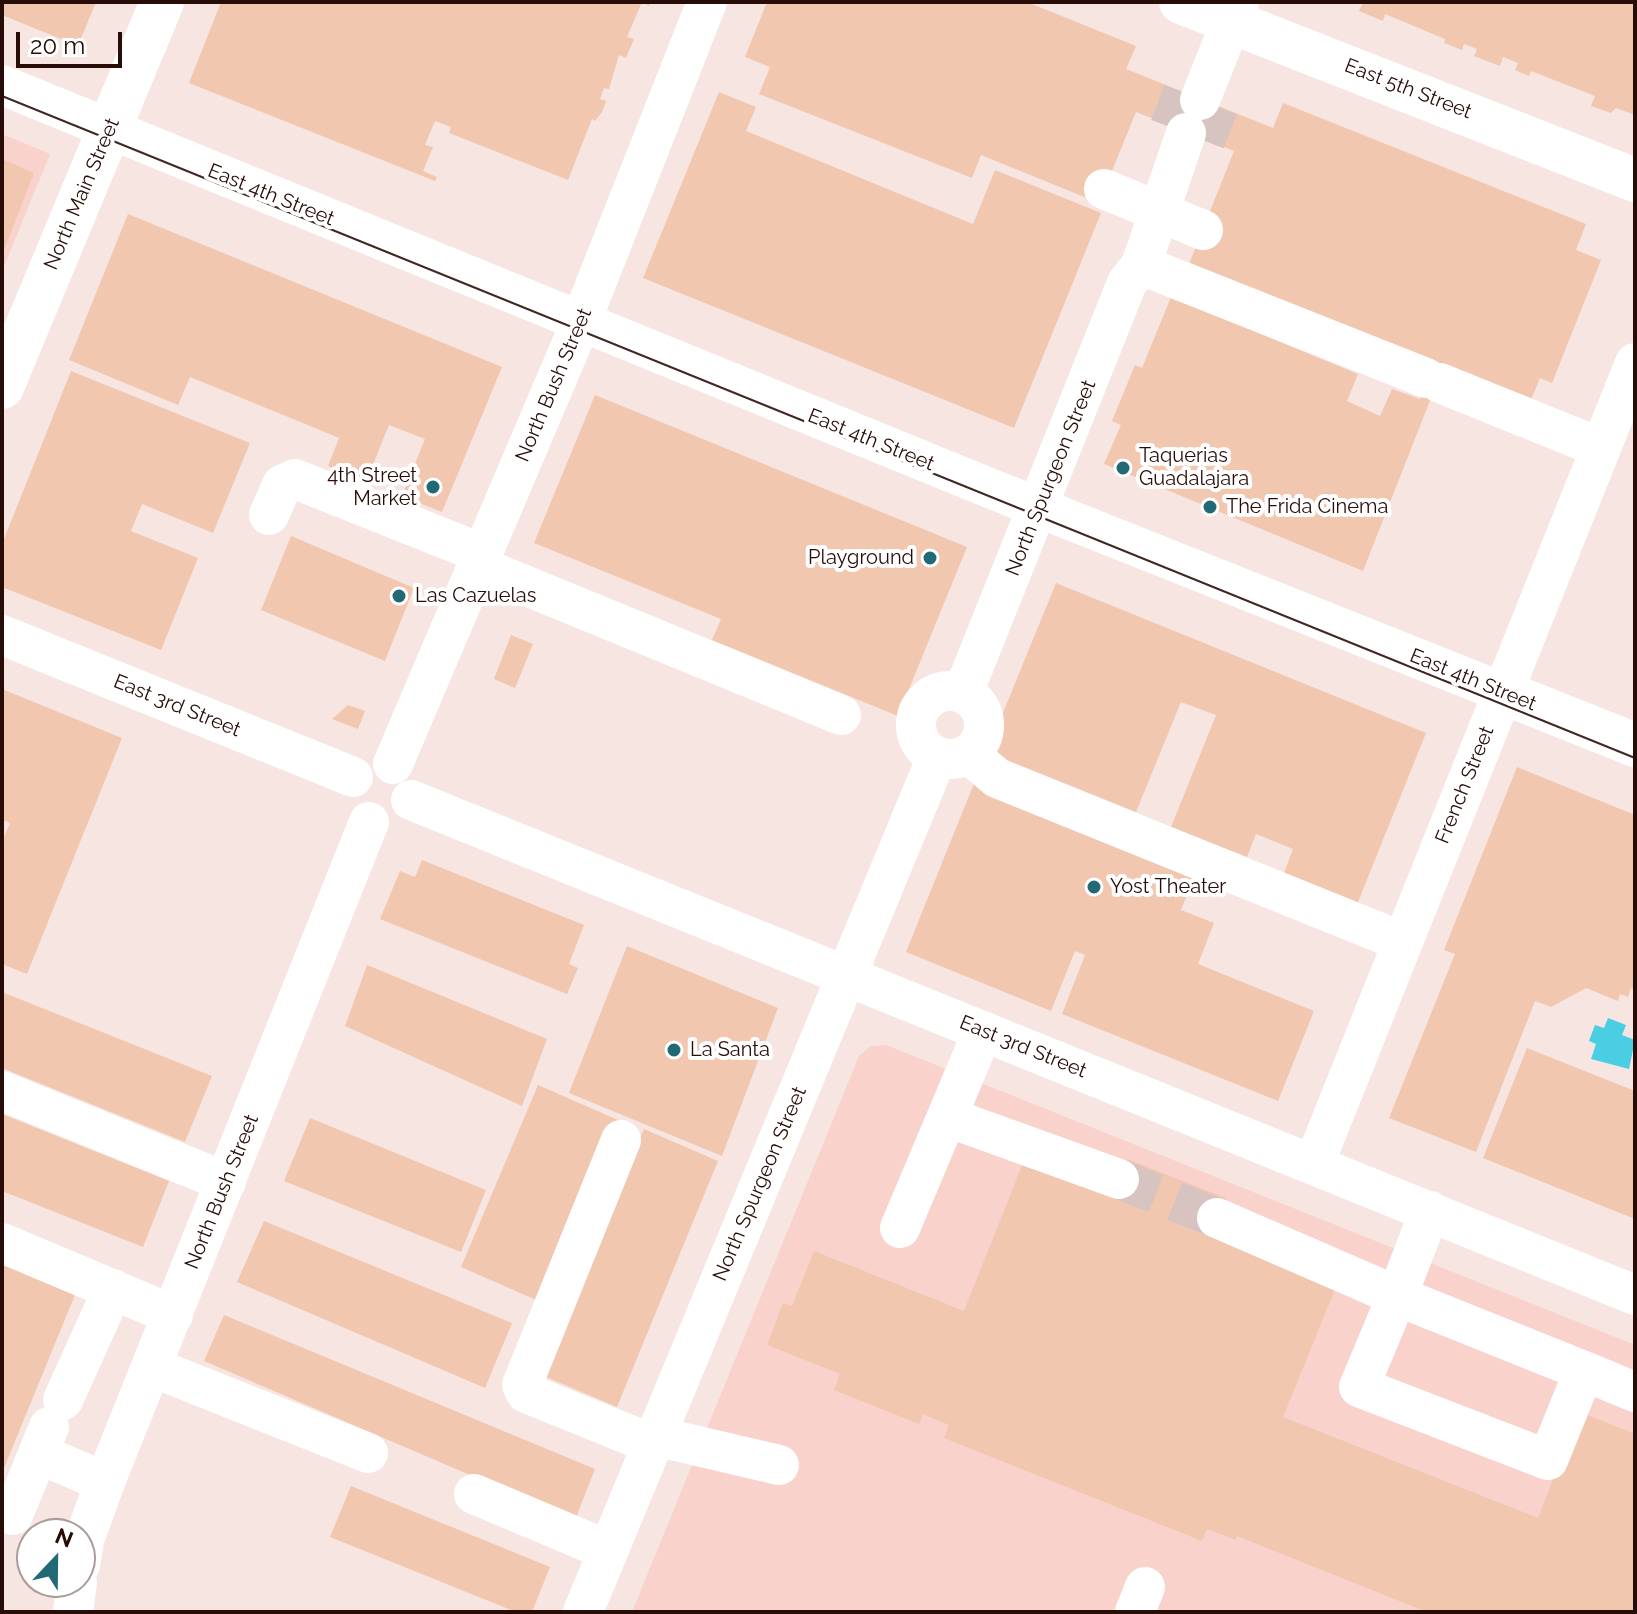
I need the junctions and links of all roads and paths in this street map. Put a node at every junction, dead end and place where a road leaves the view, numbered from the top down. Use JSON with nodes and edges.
{"nodes":[{"id":1,"x":162,"y":2,"type":"edge"},
{"id":2,"x":707,"y":2,"type":"edge"},
{"id":3,"x":1181,"y":2,"type":"edge"},
{"id":4,"x":1235,"y":11,"type":"edge"},
{"id":5,"x":2,"y":85,"type":"edge"},
{"id":6,"x":109,"y":129,"type":"junction"},
{"id":7,"x":1635,"y":180,"type":"edge"},
{"id":8,"x":1104,"y":189,"type":"dead end"},
{"id":9,"x":1161,"y":211,"type":"junction"},
{"id":10,"x":1203,"y":230,"type":"dead end"},
{"id":11,"x":1141,"y":265,"type":"junction"},
{"id":12,"x":582,"y":321,"type":"junction"},
{"id":13,"x":6,"y":363,"type":"edge"},
{"id":14,"x":1635,"y":363,"type":"edge"},
{"id":15,"x":1601,"y":448,"type":"junction"},
{"id":16,"x":1039,"y":507,"type":"junction"},
{"id":17,"x":269,"y":515,"type":"dead end"},
{"id":18,"x":480,"y":560,"type":"junction"},
{"id":19,"x":2,"y":635,"type":"edge"},
{"id":20,"x":1502,"y":692,"type":"junction"},
{"id":21,"x":963,"y":693,"type":"junction"},
{"id":22,"x":841,"y":715,"type":"dead end"},
{"id":23,"x":1635,"y":745,"type":"edge"},
{"id":24,"x":953,"y":755,"type":"junction"},
{"id":25,"x":393,"y":764,"type":"junction"},
{"id":26,"x":353,"y":777,"type":"junction"},
{"id":27,"x":411,"y":800,"type":"junction"},
{"id":28,"x":369,"y":822,"type":"junction"},
{"id":29,"x":1403,"y":942,"type":"junction"},
{"id":30,"x":847,"y":975,"type":"junction"},
{"id":31,"x":983,"y":1031,"type":"junction"},
{"id":32,"x":2,"y":1091,"type":"edge"},
{"id":33,"x":947,"y":1117,"type":"junction"},
{"id":34,"x":621,"y":1140,"type":"dead end"},
{"id":35,"x":1314,"y":1164,"type":"junction"},
{"id":36,"x":1119,"y":1179,"type":"tunnel mouth"},
{"id":37,"x":226,"y":1182,"type":"junction"},
{"id":38,"x":1430,"y":1211,"type":"junction"},
{"id":39,"x":1217,"y":1218,"type":"tunnel mouth"},
{"id":40,"x":900,"y":1228,"type":"dead end"},
{"id":41,"x":2,"y":1243,"type":"edge"},
{"id":42,"x":113,"y":1289,"type":"junction"},
{"id":43,"x":1635,"y":1295,"type":"edge"},
{"id":44,"x":1397,"y":1296,"type":"junction"},
{"id":45,"x":173,"y":1315,"type":"junction"},
{"id":46,"x":152,"y":1367,"type":"junction"},
{"id":47,"x":1584,"y":1371,"type":"junction"},
{"id":48,"x":1635,"y":1392,"type":"edge"},
{"id":49,"x":50,"y":1427,"type":"junction"},
{"id":50,"x":654,"y":1440,"type":"junction"},
{"id":51,"x":368,"y":1453,"type":"dead end"},
{"id":52,"x":779,"y":1465,"type":"dead end"},
{"id":53,"x":105,"y":1482,"type":"junction"},
{"id":54,"x":474,"y":1494,"type":"dead end"},
{"id":55,"x":2,"y":1510,"type":"edge"},
{"id":56,"x":92,"y":1518,"type":"edge"},
{"id":57,"x":607,"y":1550,"type":"junction"},
{"id":58,"x":583,"y":1612,"type":"edge"}],
"edges":[{"from":1,"to":6,"type":"main road","name":"North Main Street"},
{"from":2,"to":12,"type":"street","name":"North Bush Street"},
{"from":3,"to":4,"type":"main road","name":"East 5th Street"},
{"from":4,"to":7,"type":"main road","name":"East 5th Street"},
{"from":4,"to":9,"type":"street","name":"North Spurgeon Street"},
{"from":5,"to":6,"type":"street","name":"East 4th Street"},
{"from":6,"to":12,"type":"street","name":"East 4th Street"},
{"from":6,"to":13,"type":"main road","name":"North Main Street"},
{"from":8,"to":9,"type":"street"},
{"from":9,"to":10,"type":"street"},
{"from":9,"to":11,"type":"street","name":"North Spurgeon Street"},
{"from":11,"to":15,"type":"street"},
{"from":11,"to":16,"type":"street","name":"North Spurgeon Street"},
{"from":12,"to":16,"type":"street","name":"East 4th Street"},
{"from":12,"to":18,"type":"street","name":"North Bush Street"},
{"from":14,"to":15,"type":"street","name":"French Street"},
{"from":15,"to":20,"type":"street","name":"French Street"},
{"from":16,"to":20,"type":"street","name":"East 4th Street"},
{"from":16,"to":21,"type":"street","name":"North Spurgeon Street"},
{"from":17,"to":18,"type":"street"},
{"from":18,"to":22,"type":"street"},
{"from":18,"to":25,"type":"street","name":"North Bush Street"},
{"from":19,"to":26,"type":"street","name":"East 3rd Street"},
{"from":20,"to":23,"type":"main road","name":"East 4th Street"},
{"from":20,"to":29,"type":"street","name":"French Street"},
{"from":21,"to":24,"type":"street","name":"North Spurgeon Street"},
{"from":21,"to":24,"type":"street"},
{"from":24,"to":29,"type":"street"},
{"from":24,"to":30,"type":"street","name":"North Spurgeon Street"},
{"from":25,"to":26,"type":"street"},
{"from":25,"to":27,"type":"street"},
{"from":26,"to":28,"type":"street"},
{"from":27,"to":28,"type":"street"},
{"from":27,"to":30,"type":"street","name":"East 3rd Street"},
{"from":28,"to":37,"type":"street","name":"North Bush Street"},
{"from":29,"to":35,"type":"street","name":"French Street"},
{"from":30,"to":31,"type":"street","name":"East 3rd Street"},
{"from":30,"to":50,"type":"street","name":"North Spurgeon Street"},
{"from":31,"to":33,"type":"street"},
{"from":31,"to":35,"type":"street","name":"East 3rd Street"},
{"from":32,"to":37,"type":"street"},
{"from":33,"to":36,"type":"street"},
{"from":33,"to":40,"type":"street"},
{"from":34,"to":50,"type":"street"},
{"from":35,"to":38,"type":"street","name":"East 3rd Street"},
{"from":37,"to":45,"type":"street","name":"North Bush Street"},
{"from":38,"to":43,"type":"street","name":"East 3rd Street"},
{"from":38,"to":44,"type":"street"},
{"from":39,"to":44,"type":"street"},
{"from":41,"to":42,"type":"street"},
{"from":42,"to":45,"type":"street"},
{"from":42,"to":49,"type":"street"},
{"from":44,"to":47,"type":"street"},
{"from":44,"to":47,"type":"street"},
{"from":45,"to":46,"type":"street","name":"North Bush Street"},
{"from":46,"to":51,"type":"street"},
{"from":46,"to":53,"type":"street","name":"North Bush Street"},
{"from":47,"to":48,"type":"street"},
{"from":49,"to":53,"type":"street"},
{"from":49,"to":55,"type":"street"},
{"from":50,"to":52,"type":"street"},
{"from":50,"to":57,"type":"street","name":"North Spurgeon Street"},
{"from":53,"to":56,"type":"street","name":"North Bush Street"},
{"from":54,"to":57,"type":"street"},
{"from":57,"to":58,"type":"street","name":"North Spurgeon Street"}]}
